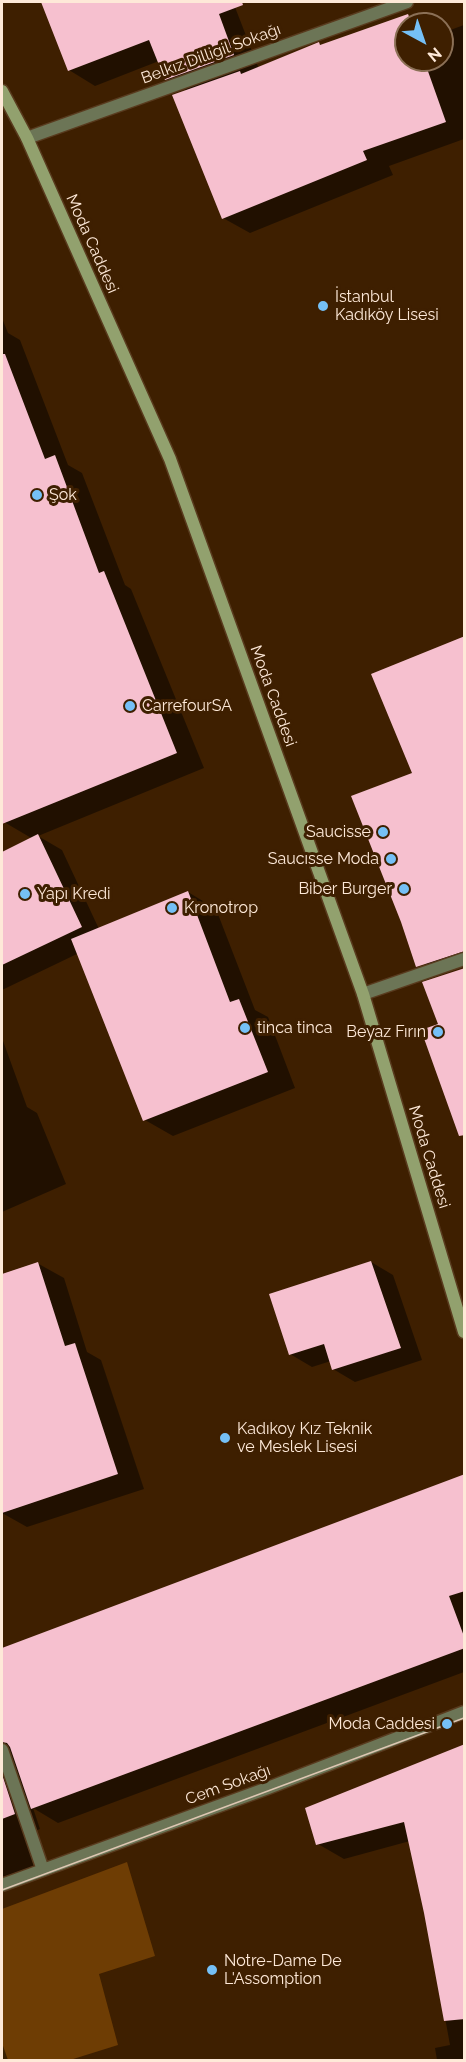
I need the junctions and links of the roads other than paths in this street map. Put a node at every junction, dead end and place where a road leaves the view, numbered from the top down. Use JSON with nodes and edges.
{"nodes":[{"id":1,"x":407,"y":2,"type":"edge"},
{"id":2,"x":2,"y":91,"type":"edge"},
{"id":3,"x":27,"y":138,"type":"junction"},
{"id":4,"x":465,"y":959,"type":"edge"},
{"id":5,"x":363,"y":994,"type":"junction"},
{"id":6,"x":465,"y":1332,"type":"edge"},
{"id":7,"x":465,"y":1712,"type":"edge"},
{"id":8,"x":2,"y":1750,"type":"edge"},
{"id":9,"x":43,"y":1870,"type":"junction"},
{"id":10,"x":2,"y":1885,"type":"edge"}],
"edges":[{"from":1,"to":3,"type":"street","name":"Belkız Dilligil Sokağı"},
{"from":2,"to":3,"type":"street","name":"Moda Caddesi"},
{"from":3,"to":5,"type":"street","name":"Moda Caddesi"},
{"from":4,"to":5,"type":"street"},
{"from":5,"to":6,"type":"street","name":"Moda Caddesi"},
{"from":7,"to":9,"type":"street","name":"Cem Sokağı"},
{"from":8,"to":9,"type":"street"},
{"from":9,"to":10,"type":"street","name":"Cem Sokağı"}]}
